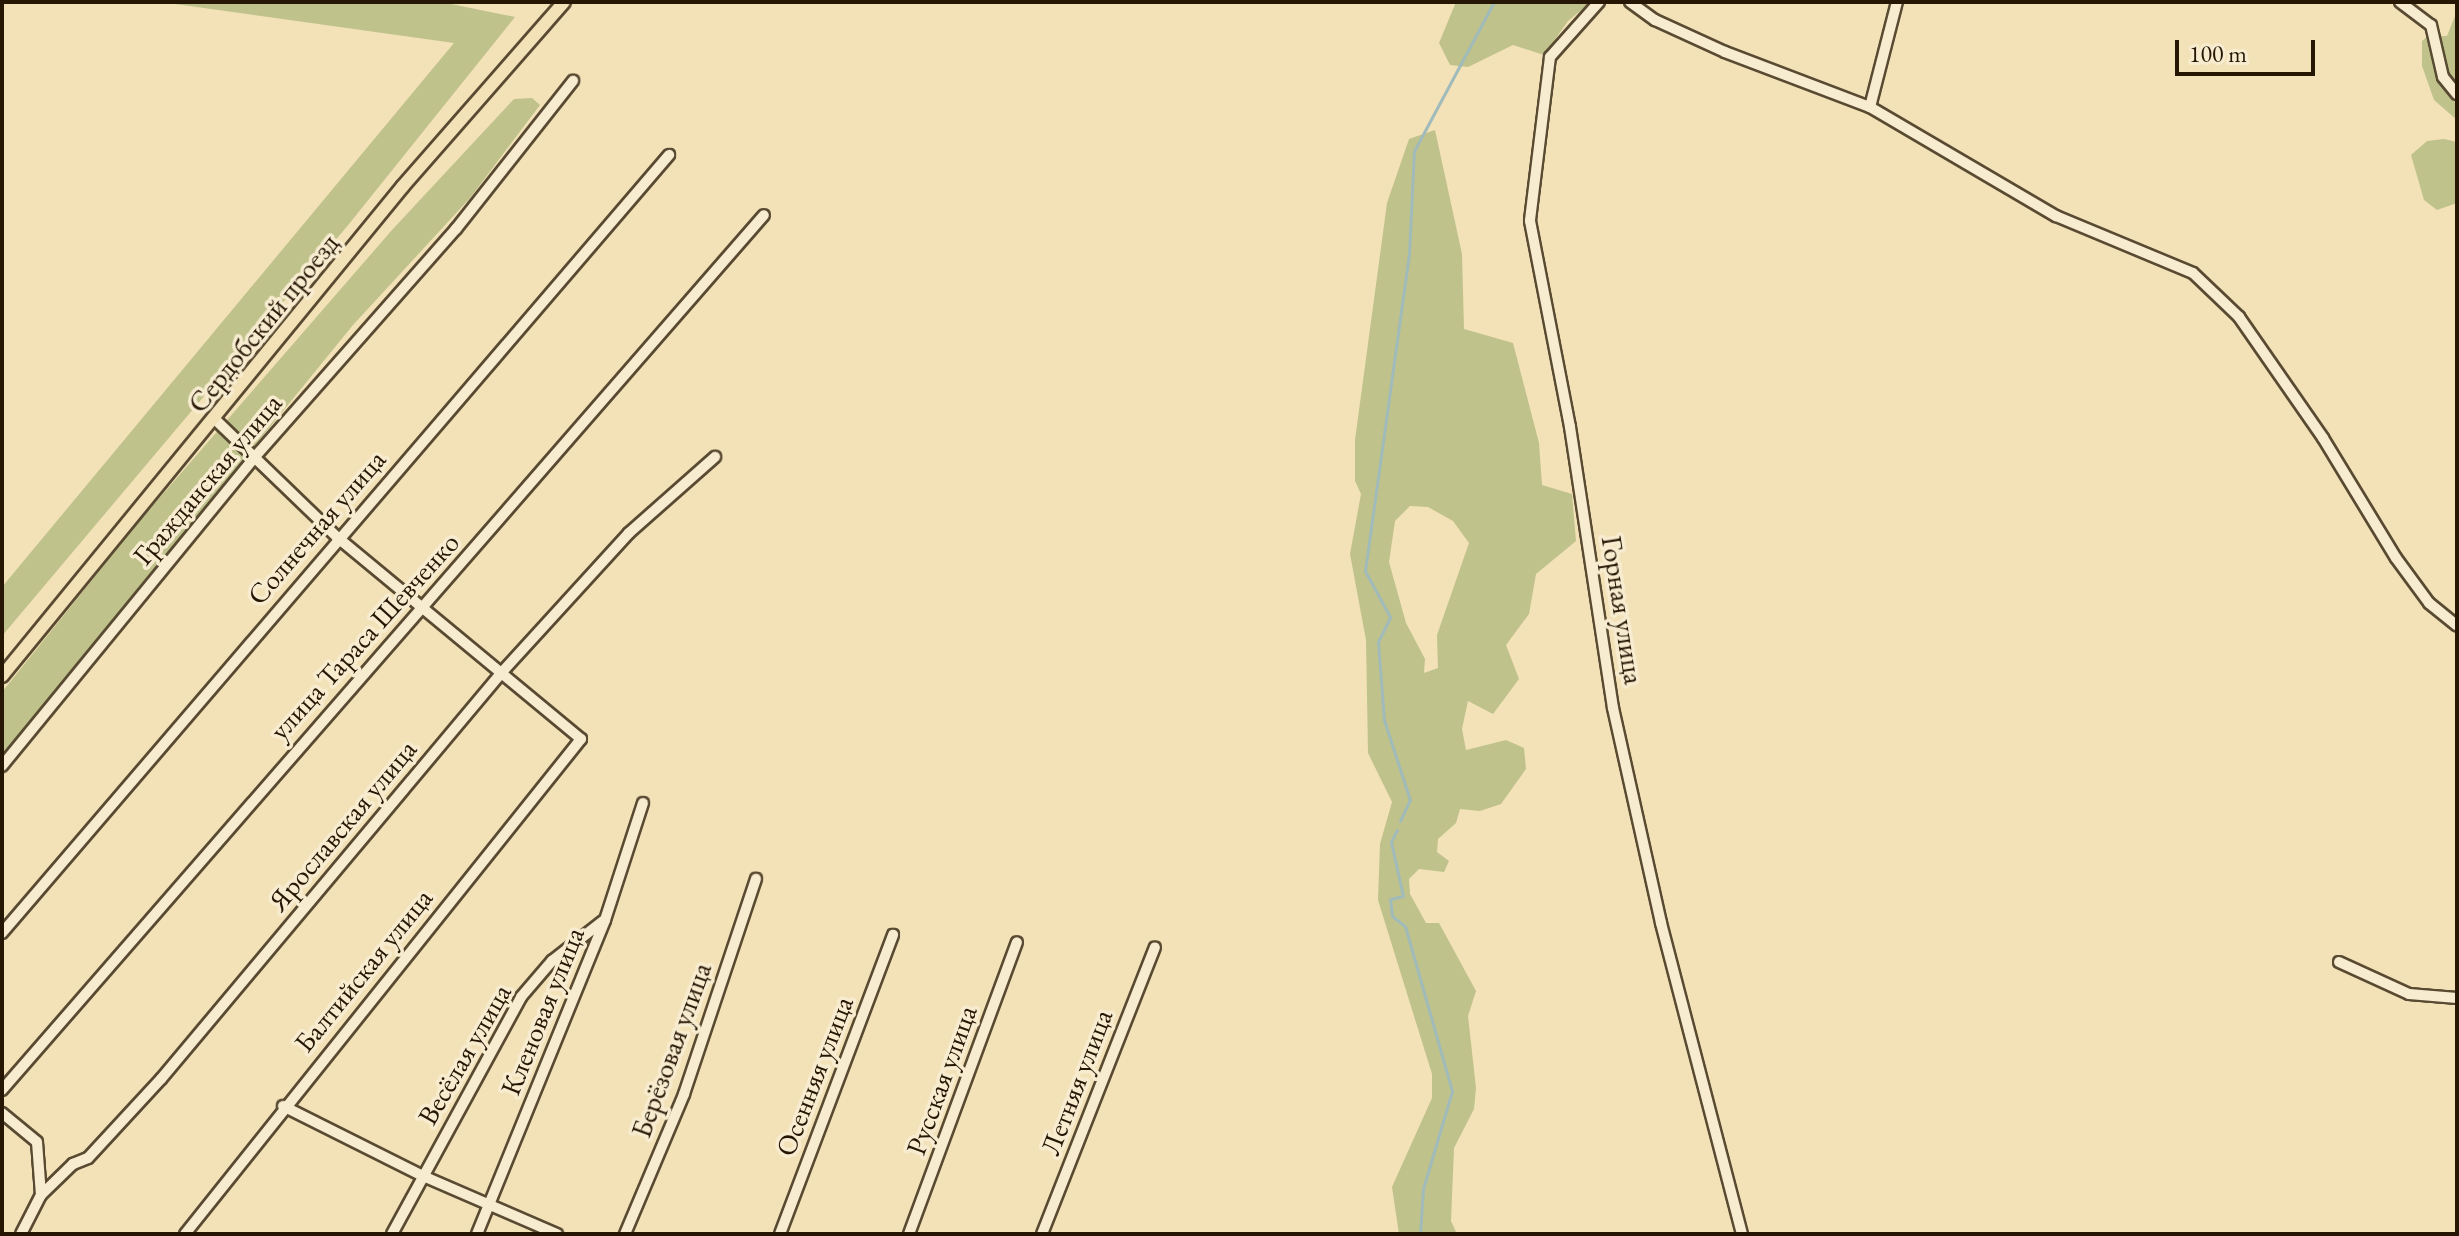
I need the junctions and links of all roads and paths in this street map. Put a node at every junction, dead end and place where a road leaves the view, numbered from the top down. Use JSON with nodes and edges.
{"nodes":[{"id":1,"x":564,"y":2,"type":"edge"},
{"id":2,"x":1599,"y":2,"type":"edge"},
{"id":3,"x":1630,"y":2,"type":"edge"},
{"id":4,"x":1897,"y":2,"type":"edge"},
{"id":5,"x":2400,"y":2,"type":"edge"},
{"id":6,"x":573,"y":81,"type":"dead end"},
{"id":7,"x":2457,"y":94,"type":"edge"},
{"id":8,"x":1870,"y":107,"type":"junction"},
{"id":9,"x":669,"y":155,"type":"dead end"},
{"id":10,"x":764,"y":215,"type":"dead end"},
{"id":11,"x":216,"y":420,"type":"junction"},
{"id":12,"x":715,"y":457,"type":"dead end"},
{"id":13,"x":253,"y":459,"type":"junction"},
{"id":14,"x":337,"y":537,"type":"junction"},
{"id":15,"x":424,"y":607,"type":"junction"},
{"id":16,"x":2457,"y":626,"type":"edge"},
{"id":17,"x":503,"y":671,"type":"junction"},
{"id":18,"x":2,"y":676,"type":"edge"},
{"id":19,"x":2,"y":766,"type":"edge"},
{"id":20,"x":643,"y":803,"type":"dead end"},
{"id":21,"x":756,"y":879,"type":"dead end"},
{"id":22,"x":605,"y":920,"type":"junction"},
{"id":23,"x":2,"y":933,"type":"edge"},
{"id":24,"x":893,"y":935,"type":"dead end"},
{"id":25,"x":1017,"y":942,"type":"dead end"},
{"id":26,"x":1155,"y":947,"type":"dead end"},
{"id":27,"x":2339,"y":962,"type":"dead end"},
{"id":28,"x":2457,"y":998,"type":"edge"},
{"id":29,"x":2,"y":1090,"type":"edge"},
{"id":30,"x":283,"y":1106,"type":"junction"},
{"id":31,"x":2,"y":1113,"type":"edge"},
{"id":32,"x":423,"y":1176,"type":"junction"},
{"id":33,"x":41,"y":1195,"type":"junction"},
{"id":34,"x":490,"y":1204,"type":"junction"},
{"id":35,"x":21,"y":1234,"type":"edge"},
{"id":36,"x":185,"y":1234,"type":"edge"},
{"id":37,"x":392,"y":1234,"type":"edge"},
{"id":38,"x":477,"y":1234,"type":"edge"},
{"id":39,"x":557,"y":1234,"type":"edge"},
{"id":40,"x":625,"y":1234,"type":"edge"},
{"id":41,"x":780,"y":1234,"type":"edge"},
{"id":42,"x":909,"y":1234,"type":"edge"},
{"id":43,"x":1042,"y":1234,"type":"edge"},
{"id":44,"x":1742,"y":1234,"type":"edge"}],
"edges":[{"from":1,"to":11,"type":"main road","name":"Сердобский проезд"},
{"from":2,"to":44,"type":"street","name":"Горная улица"},
{"from":3,"to":8,"type":"street"},
{"from":4,"to":8,"type":"street"},
{"from":5,"to":7,"type":"street"},
{"from":6,"to":13,"type":"street","name":"Гражданская улица"},
{"from":8,"to":16,"type":"street"},
{"from":9,"to":14,"type":"street","name":"Солнечная улица"},
{"from":10,"to":15,"type":"street","name":"улица Тараса Шевченко"},
{"from":11,"to":13,"type":"street"},
{"from":11,"to":18,"type":"main road","name":"Сердобский проезд"},
{"from":12,"to":17,"type":"street","name":"Ярославская улица"},
{"from":13,"to":14,"type":"street"},
{"from":13,"to":19,"type":"street","name":"Гражданская улица"},
{"from":14,"to":15,"type":"street"},
{"from":14,"to":23,"type":"street","name":"Солнечная улица"},
{"from":15,"to":17,"type":"street"},
{"from":15,"to":29,"type":"street","name":"улица Тараса Шевченко"},
{"from":17,"to":30,"type":"street","name":"Балтийская улица"},
{"from":17,"to":33,"type":"street","name":"Ярославская улица"},
{"from":20,"to":22,"type":"street","name":"Кленовая улица"},
{"from":21,"to":40,"type":"street","name":"Берёзовая улица"},
{"from":22,"to":32,"type":"street","name":"Весёлая улица"},
{"from":22,"to":34,"type":"street","name":"Кленовая улица"},
{"from":24,"to":41,"type":"street","name":"Осенняя улица"},
{"from":25,"to":42,"type":"street","name":"Русская улица"},
{"from":26,"to":43,"type":"street","name":"Летняя улица"},
{"from":27,"to":28,"type":"street"},
{"from":30,"to":32,"type":"street"},
{"from":30,"to":36,"type":"street","name":"Балтийская улица"},
{"from":31,"to":33,"type":"street"},
{"from":32,"to":34,"type":"street"},
{"from":32,"to":37,"type":"street","name":"Весёлая улица"},
{"from":33,"to":35,"type":"street","name":"Ярославская улица"},
{"from":34,"to":38,"type":"street","name":"Кленовая улица"},
{"from":34,"to":39,"type":"street"}]}
